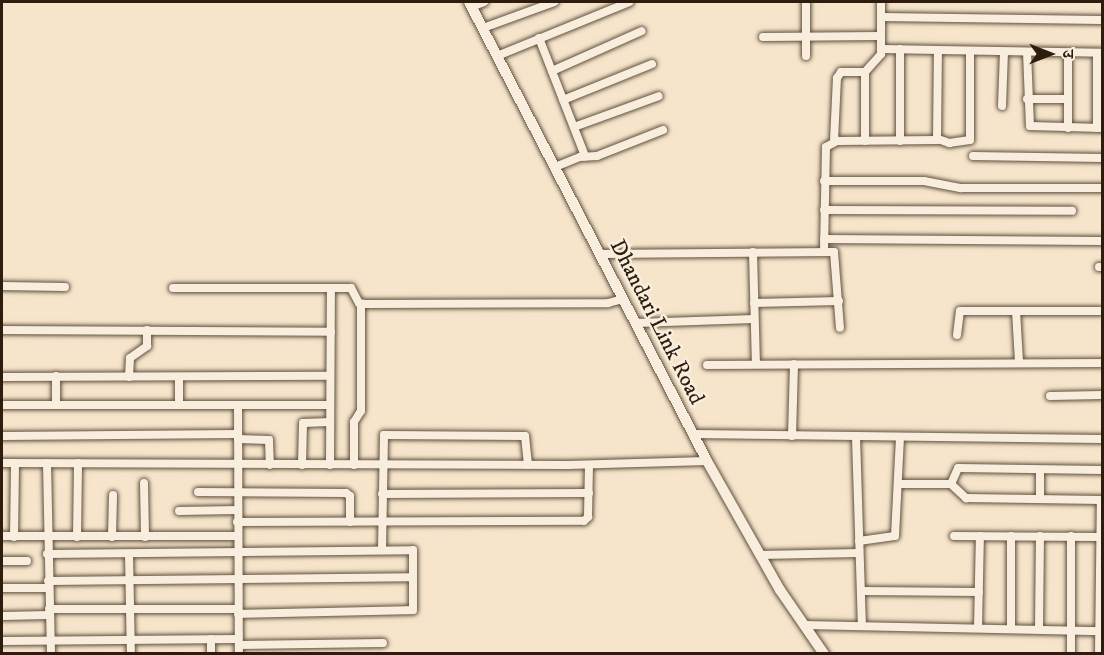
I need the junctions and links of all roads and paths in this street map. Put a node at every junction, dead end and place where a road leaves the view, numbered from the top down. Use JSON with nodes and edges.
{"nodes":[{"id":1,"x":484,"y":2,"type":"edge"},
{"id":2,"x":554,"y":2,"type":"edge"},
{"id":3,"x":629,"y":2,"type":"edge"},
{"id":4,"x":806,"y":2,"type":"edge"},
{"id":5,"x":881,"y":2,"type":"edge"},
{"id":6,"x":470,"y":4,"type":"edge"},
{"id":7,"x":881,"y":17,"type":"junction"},
{"id":8,"x":1102,"y":20,"type":"edge"},
{"id":9,"x":483,"y":28,"type":"junction"},
{"id":10,"x":642,"y":31,"type":"dead end"},
{"id":11,"x":806,"y":36,"type":"junction"},
{"id":12,"x":881,"y":36,"type":"junction"},
{"id":13,"x":763,"y":37,"type":"dead end"},
{"id":14,"x":539,"y":38,"type":"junction"},
{"id":15,"x":881,"y":49,"type":"junction"},
{"id":16,"x":900,"y":50,"type":"junction"},
{"id":17,"x":938,"y":50,"type":"junction"},
{"id":18,"x":970,"y":51,"type":"junction"},
{"id":19,"x":1004,"y":52,"type":"junction"},
{"id":20,"x":1027,"y":52,"type":"junction"},
{"id":21,"x":1068,"y":52,"type":"junction"},
{"id":22,"x":1100,"y":53,"type":"edge"},
{"id":23,"x":497,"y":56,"type":"junction"},
{"id":24,"x":806,"y":56,"type":"dead end"},
{"id":25,"x":652,"y":64,"type":"dead end"},
{"id":26,"x":552,"y":71,"type":"junction"},
{"id":27,"x":866,"y":72,"type":"junction"},
{"id":28,"x":659,"y":96,"type":"dead end"},
{"id":29,"x":1027,"y":99,"type":"junction"},
{"id":30,"x":1068,"y":99,"type":"junction"},
{"id":31,"x":563,"y":100,"type":"junction"},
{"id":32,"x":1002,"y":106,"type":"dead end"},
{"id":33,"x":573,"y":127,"type":"junction"},
{"id":34,"x":1068,"y":128,"type":"junction"},
{"id":35,"x":1100,"y":128,"type":"edge"},
{"id":36,"x":663,"y":130,"type":"dead end"},
{"id":37,"x":938,"y":139,"type":"junction"},
{"id":38,"x":834,"y":141,"type":"junction"},
{"id":39,"x":865,"y":141,"type":"junction"},
{"id":40,"x":900,"y":141,"type":"junction"},
{"id":41,"x":585,"y":156,"type":"junction"},
{"id":42,"x":973,"y":156,"type":"dead end"},
{"id":43,"x":1102,"y":158,"type":"edge"},
{"id":44,"x":555,"y":167,"type":"junction"},
{"id":45,"x":824,"y":181,"type":"junction"},
{"id":46,"x":1102,"y":188,"type":"edge"},
{"id":47,"x":824,"y":210,"type":"junction"},
{"id":48,"x":1072,"y":211,"type":"dead end"},
{"id":49,"x":824,"y":239,"type":"junction"},
{"id":50,"x":1102,"y":241,"type":"edge"},
{"id":51,"x":824,"y":251,"type":"junction"},
{"id":52,"x":753,"y":252,"type":"junction"},
{"id":53,"x":600,"y":254,"type":"junction"},
{"id":54,"x":2,"y":286,"type":"edge"},
{"id":55,"x":65,"y":287,"type":"dead end"},
{"id":56,"x":173,"y":288,"type":"dead end"},
{"id":57,"x":331,"y":288,"type":"junction"},
{"id":58,"x":623,"y":299,"type":"junction"},
{"id":59,"x":839,"y":302,"type":"junction"},
{"id":60,"x":754,"y":303,"type":"junction"},
{"id":61,"x":361,"y":304,"type":"junction"},
{"id":62,"x":1016,"y":311,"type":"junction"},
{"id":63,"x":1100,"y":311,"type":"dead end"},
{"id":64,"x":754,"y":319,"type":"junction"},
{"id":65,"x":636,"y":323,"type":"junction"},
{"id":66,"x":840,"y":328,"type":"dead end"},
{"id":67,"x":2,"y":330,"type":"edge"},
{"id":68,"x":147,"y":330,"type":"junction"},
{"id":69,"x":331,"y":332,"type":"junction"},
{"id":70,"x":957,"y":335,"type":"dead end"},
{"id":71,"x":1019,"y":362,"type":"junction"},
{"id":72,"x":1102,"y":363,"type":"edge"},
{"id":73,"x":756,"y":364,"type":"junction"},
{"id":74,"x":794,"y":364,"type":"junction"},
{"id":75,"x":707,"y":365,"type":"dead end"},
{"id":76,"x":56,"y":376,"type":"junction"},
{"id":77,"x":129,"y":376,"type":"junction"},
{"id":78,"x":179,"y":376,"type":"junction"},
{"id":79,"x":330,"y":376,"type":"junction"},
{"id":80,"x":2,"y":377,"type":"edge"},
{"id":81,"x":1102,"y":395,"type":"edge"},
{"id":82,"x":1050,"y":396,"type":"dead end"},
{"id":83,"x":2,"y":405,"type":"edge"},
{"id":84,"x":56,"y":405,"type":"junction"},
{"id":85,"x":179,"y":405,"type":"junction"},
{"id":86,"x":238,"y":405,"type":"junction"},
{"id":87,"x":330,"y":405,"type":"junction"},
{"id":88,"x":330,"y":422,"type":"junction"},
{"id":89,"x":693,"y":434,"type":"junction"},
{"id":90,"x":2,"y":436,"type":"edge"},
{"id":91,"x":238,"y":436,"type":"junction"},
{"id":92,"x":792,"y":436,"type":"junction"},
{"id":93,"x":856,"y":437,"type":"junction"},
{"id":94,"x":900,"y":437,"type":"junction"},
{"id":95,"x":1102,"y":439,"type":"edge"},
{"id":96,"x":707,"y":461,"type":"junction"},
{"id":97,"x":2,"y":463,"type":"edge"},
{"id":98,"x":15,"y":463,"type":"junction"},
{"id":99,"x":47,"y":463,"type":"junction"},
{"id":100,"x":78,"y":463,"type":"junction"},
{"id":101,"x":238,"y":465,"type":"junction"},
{"id":102,"x":270,"y":465,"type":"junction"},
{"id":103,"x":302,"y":465,"type":"junction"},
{"id":104,"x":330,"y":465,"type":"junction"},
{"id":105,"x":354,"y":465,"type":"junction"},
{"id":106,"x":383,"y":465,"type":"junction"},
{"id":107,"x":528,"y":465,"type":"junction"},
{"id":108,"x":589,"y":465,"type":"junction"},
{"id":109,"x":1102,"y":470,"type":"edge"},
{"id":110,"x":1040,"y":471,"type":"junction"},
{"id":111,"x":144,"y":483,"type":"dead end"},
{"id":112,"x":900,"y":484,"type":"junction"},
{"id":113,"x":951,"y":484,"type":"junction"},
{"id":114,"x":198,"y":492,"type":"dead end"},
{"id":115,"x":238,"y":492,"type":"junction"},
{"id":116,"x":589,"y":492,"type":"junction"},
{"id":117,"x":382,"y":494,"type":"junction"},
{"id":118,"x":113,"y":495,"type":"dead end"},
{"id":119,"x":1040,"y":499,"type":"junction"},
{"id":120,"x":1102,"y":500,"type":"edge"},
{"id":121,"x":237,"y":510,"type":"junction"},
{"id":122,"x":179,"y":511,"type":"dead end"},
{"id":123,"x":237,"y":522,"type":"junction"},
{"id":124,"x":350,"y":522,"type":"junction"},
{"id":125,"x":382,"y":522,"type":"junction"},
{"id":126,"x":2,"y":536,"type":"edge"},
{"id":127,"x":237,"y":536,"type":"junction"},
{"id":128,"x":954,"y":536,"type":"dead end"},
{"id":129,"x":980,"y":536,"type":"junction"},
{"id":130,"x":1011,"y":536,"type":"junction"},
{"id":131,"x":1040,"y":536,"type":"junction"},
{"id":132,"x":1071,"y":536,"type":"junction"},
{"id":133,"x":14,"y":537,"type":"junction"},
{"id":134,"x":47,"y":537,"type":"junction"},
{"id":135,"x":77,"y":537,"type":"junction"},
{"id":136,"x":112,"y":537,"type":"junction"},
{"id":137,"x":145,"y":537,"type":"junction"},
{"id":138,"x":1102,"y":537,"type":"edge"},
{"id":139,"x":859,"y":541,"type":"junction"},
{"id":140,"x":382,"y":550,"type":"junction"},
{"id":141,"x":237,"y":552,"type":"junction"},
{"id":142,"x":859,"y":553,"type":"junction"},
{"id":143,"x":47,"y":554,"type":"junction"},
{"id":144,"x":129,"y":554,"type":"junction"},
{"id":145,"x":760,"y":555,"type":"junction"},
{"id":146,"x":2,"y":561,"type":"edge"},
{"id":147,"x":27,"y":561,"type":"dead end"},
{"id":148,"x":412,"y":577,"type":"junction"},
{"id":149,"x":130,"y":580,"type":"junction"},
{"id":150,"x":238,"y":581,"type":"junction"},
{"id":151,"x":48,"y":584,"type":"junction"},
{"id":152,"x":2,"y":588,"type":"edge"},
{"id":153,"x":861,"y":591,"type":"junction"},
{"id":154,"x":979,"y":592,"type":"junction"},
{"id":155,"x":130,"y":609,"type":"junction"},
{"id":156,"x":238,"y":611,"type":"junction"},
{"id":157,"x":49,"y":612,"type":"junction"},
{"id":158,"x":2,"y":616,"type":"edge"},
{"id":159,"x":804,"y":625,"type":"junction"},
{"id":160,"x":862,"y":626,"type":"junction"},
{"id":161,"x":978,"y":628,"type":"junction"},
{"id":162,"x":1011,"y":629,"type":"junction"},
{"id":163,"x":1039,"y":629,"type":"junction"},
{"id":164,"x":1071,"y":630,"type":"junction"},
{"id":165,"x":1101,"y":631,"type":"edge"},
{"id":166,"x":130,"y":638,"type":"junction"},
{"id":167,"x":211,"y":639,"type":"junction"},
{"id":168,"x":50,"y":640,"type":"junction"},
{"id":169,"x":2,"y":641,"type":"edge"},
{"id":170,"x":383,"y":643,"type":"dead end"},
{"id":171,"x":239,"y":646,"type":"edge"},
{"id":172,"x":51,"y":654,"type":"edge"},
{"id":173,"x":131,"y":654,"type":"edge"},
{"id":174,"x":211,"y":654,"type":"edge"},
{"id":175,"x":824,"y":654,"type":"edge"},
{"id":176,"x":1071,"y":654,"type":"edge"},
{"id":177,"x":1099,"y":654,"type":"edge"}],
"edges":[{"from":1,"to":6,"type":"street"},
{"from":2,"to":9,"type":"street"},
{"from":3,"to":14,"type":"street"},
{"from":4,"to":11,"type":"street"},
{"from":5,"to":7,"type":"street"},
{"from":6,"to":9,"type":"street","name":"Dhandari Link Road"},
{"from":7,"to":8,"type":"street"},
{"from":7,"to":12,"type":"street"},
{"from":9,"to":23,"type":"street","name":"Dhandari Link Road"},
{"from":10,"to":26,"type":"street"},
{"from":11,"to":12,"type":"street"},
{"from":11,"to":13,"type":"street"},
{"from":11,"to":24,"type":"street"},
{"from":12,"to":15,"type":"street"},
{"from":14,"to":23,"type":"street"},
{"from":14,"to":26,"type":"street"},
{"from":15,"to":16,"type":"street"},
{"from":15,"to":27,"type":"street"},
{"from":16,"to":17,"type":"street"},
{"from":16,"to":40,"type":"street"},
{"from":17,"to":18,"type":"street"},
{"from":17,"to":37,"type":"street"},
{"from":18,"to":19,"type":"street"},
{"from":18,"to":37,"type":"street"},
{"from":19,"to":20,"type":"street"},
{"from":19,"to":32,"type":"street"},
{"from":20,"to":21,"type":"street"},
{"from":20,"to":29,"type":"street"},
{"from":21,"to":22,"type":"street"},
{"from":21,"to":30,"type":"street"},
{"from":22,"to":35,"type":"street"},
{"from":23,"to":44,"type":"street","name":"Dhandari Link Road"},
{"from":25,"to":31,"type":"street"},
{"from":26,"to":31,"type":"street"},
{"from":27,"to":38,"type":"street"},
{"from":27,"to":39,"type":"street"},
{"from":28,"to":33,"type":"street"},
{"from":29,"to":30,"type":"street"},
{"from":29,"to":34,"type":"street"},
{"from":30,"to":34,"type":"street"},
{"from":31,"to":33,"type":"street"},
{"from":33,"to":41,"type":"street"},
{"from":34,"to":35,"type":"street"},
{"from":36,"to":41,"type":"street"},
{"from":37,"to":40,"type":"street"},
{"from":38,"to":39,"type":"street"},
{"from":38,"to":45,"type":"street"},
{"from":39,"to":40,"type":"street"},
{"from":41,"to":44,"type":"street"},
{"from":42,"to":43,"type":"street"},
{"from":44,"to":53,"type":"street","name":"Dhandari Link Road"},
{"from":45,"to":46,"type":"street"},
{"from":45,"to":47,"type":"street"},
{"from":47,"to":48,"type":"street"},
{"from":47,"to":49,"type":"street"},
{"from":49,"to":50,"type":"street"},
{"from":49,"to":51,"type":"street"},
{"from":51,"to":52,"type":"street"},
{"from":51,"to":59,"type":"street"},
{"from":52,"to":53,"type":"street"},
{"from":52,"to":60,"type":"street"},
{"from":53,"to":58,"type":"street","name":"Dhandari Link Road"},
{"from":54,"to":55,"type":"street"},
{"from":56,"to":57,"type":"street"},
{"from":57,"to":61,"type":"street"},
{"from":57,"to":69,"type":"street"},
{"from":58,"to":61,"type":"street"},
{"from":58,"to":65,"type":"street","name":"Dhandari Link Road"},
{"from":59,"to":60,"type":"street"},
{"from":59,"to":66,"type":"street"},
{"from":60,"to":64,"type":"street"},
{"from":61,"to":105,"type":"street"},
{"from":62,"to":63,"type":"street"},
{"from":62,"to":70,"type":"street"},
{"from":62,"to":71,"type":"street"},
{"from":64,"to":65,"type":"street"},
{"from":64,"to":73,"type":"street"},
{"from":65,"to":89,"type":"street","name":"Dhandari Link Road"},
{"from":67,"to":68,"type":"street"},
{"from":68,"to":69,"type":"street"},
{"from":68,"to":77,"type":"street"},
{"from":69,"to":79,"type":"street"},
{"from":71,"to":72,"type":"street"},
{"from":71,"to":74,"type":"street"},
{"from":73,"to":74,"type":"street"},
{"from":73,"to":75,"type":"street"},
{"from":74,"to":92,"type":"street"},
{"from":76,"to":77,"type":"street"},
{"from":76,"to":80,"type":"street"},
{"from":76,"to":84,"type":"street"},
{"from":77,"to":78,"type":"street"},
{"from":78,"to":79,"type":"street"},
{"from":78,"to":85,"type":"street"},
{"from":79,"to":87,"type":"street"},
{"from":81,"to":82,"type":"street"},
{"from":83,"to":84,"type":"street"},
{"from":84,"to":85,"type":"street"},
{"from":85,"to":86,"type":"street"},
{"from":86,"to":87,"type":"street"},
{"from":86,"to":91,"type":"street"},
{"from":87,"to":88,"type":"street"},
{"from":88,"to":103,"type":"street"},
{"from":88,"to":104,"type":"street"},
{"from":89,"to":92,"type":"street"},
{"from":89,"to":96,"type":"street","name":"Dhandari Link Road"},
{"from":90,"to":91,"type":"street"},
{"from":91,"to":101,"type":"street"},
{"from":91,"to":102,"type":"street"},
{"from":92,"to":93,"type":"street"},
{"from":93,"to":94,"type":"street"},
{"from":93,"to":139,"type":"street"},
{"from":94,"to":95,"type":"street"},
{"from":94,"to":112,"type":"street"},
{"from":96,"to":108,"type":"street"},
{"from":96,"to":145,"type":"street","name":"Dhandari Link Road"},
{"from":97,"to":98,"type":"street"},
{"from":98,"to":99,"type":"street"},
{"from":98,"to":133,"type":"street"},
{"from":99,"to":100,"type":"street"},
{"from":99,"to":134,"type":"street"},
{"from":100,"to":101,"type":"street"},
{"from":100,"to":135,"type":"street"},
{"from":101,"to":102,"type":"street"},
{"from":101,"to":115,"type":"street"},
{"from":102,"to":103,"type":"street"},
{"from":103,"to":104,"type":"street"},
{"from":104,"to":105,"type":"street"},
{"from":105,"to":106,"type":"street"},
{"from":106,"to":107,"type":"street"},
{"from":106,"to":107,"type":"street"},
{"from":106,"to":117,"type":"street"},
{"from":107,"to":108,"type":"street"},
{"from":108,"to":116,"type":"street"},
{"from":109,"to":110,"type":"street"},
{"from":110,"to":113,"type":"street"},
{"from":110,"to":119,"type":"street"},
{"from":111,"to":137,"type":"street"},
{"from":112,"to":113,"type":"street"},
{"from":112,"to":139,"type":"street"},
{"from":113,"to":119,"type":"street"},
{"from":114,"to":115,"type":"street"},
{"from":115,"to":121,"type":"street"},
{"from":115,"to":124,"type":"street"},
{"from":116,"to":117,"type":"street"},
{"from":116,"to":125,"type":"street"},
{"from":117,"to":125,"type":"street"},
{"from":118,"to":136,"type":"street"},
{"from":119,"to":120,"type":"street"},
{"from":120,"to":138,"type":"street"},
{"from":121,"to":122,"type":"street"},
{"from":121,"to":123,"type":"street"},
{"from":123,"to":124,"type":"street"},
{"from":123,"to":127,"type":"street"},
{"from":124,"to":125,"type":"street"},
{"from":125,"to":140,"type":"street"},
{"from":126,"to":133,"type":"street"},
{"from":127,"to":137,"type":"street"},
{"from":127,"to":141,"type":"street"},
{"from":128,"to":129,"type":"street"},
{"from":129,"to":130,"type":"street"},
{"from":129,"to":154,"type":"street"},
{"from":130,"to":131,"type":"street"},
{"from":130,"to":162,"type":"street"},
{"from":131,"to":132,"type":"street"},
{"from":131,"to":163,"type":"street"},
{"from":132,"to":138,"type":"street"},
{"from":132,"to":164,"type":"street"},
{"from":133,"to":134,"type":"street"},
{"from":134,"to":135,"type":"street"},
{"from":134,"to":143,"type":"street"},
{"from":135,"to":136,"type":"street"},
{"from":136,"to":137,"type":"street"},
{"from":138,"to":165,"type":"street"},
{"from":139,"to":142,"type":"street"},
{"from":140,"to":141,"type":"street"},
{"from":140,"to":148,"type":"street"},
{"from":141,"to":144,"type":"street"},
{"from":141,"to":150,"type":"street"},
{"from":142,"to":145,"type":"street"},
{"from":142,"to":153,"type":"street"},
{"from":143,"to":144,"type":"street"},
{"from":143,"to":151,"type":"street"},
{"from":144,"to":149,"type":"street"},
{"from":145,"to":159,"type":"street","name":"Dhandari Link Road"},
{"from":146,"to":147,"type":"street"},
{"from":148,"to":150,"type":"street"},
{"from":148,"to":156,"type":"street"},
{"from":149,"to":150,"type":"street"},
{"from":149,"to":151,"type":"street"},
{"from":149,"to":155,"type":"street"},
{"from":150,"to":156,"type":"street"},
{"from":151,"to":152,"type":"street"},
{"from":151,"to":157,"type":"street"},
{"from":153,"to":154,"type":"street"},
{"from":153,"to":160,"type":"street"},
{"from":154,"to":161,"type":"street"},
{"from":155,"to":156,"type":"street"},
{"from":155,"to":157,"type":"street"},
{"from":155,"to":166,"type":"street"},
{"from":156,"to":171,"type":"street"},
{"from":157,"to":158,"type":"street"},
{"from":157,"to":168,"type":"street"},
{"from":159,"to":160,"type":"street"},
{"from":159,"to":175,"type":"street","name":"Dhandari Link Road"},
{"from":160,"to":161,"type":"street"},
{"from":161,"to":162,"type":"street"},
{"from":162,"to":163,"type":"street"},
{"from":163,"to":164,"type":"street"},
{"from":164,"to":165,"type":"street"},
{"from":164,"to":176,"type":"street"},
{"from":165,"to":177,"type":"street"},
{"from":166,"to":167,"type":"street"},
{"from":166,"to":168,"type":"street"},
{"from":166,"to":173,"type":"street"},
{"from":167,"to":171,"type":"street"},
{"from":167,"to":174,"type":"street"},
{"from":168,"to":169,"type":"street"},
{"from":168,"to":172,"type":"street"},
{"from":170,"to":171,"type":"street"}]}
